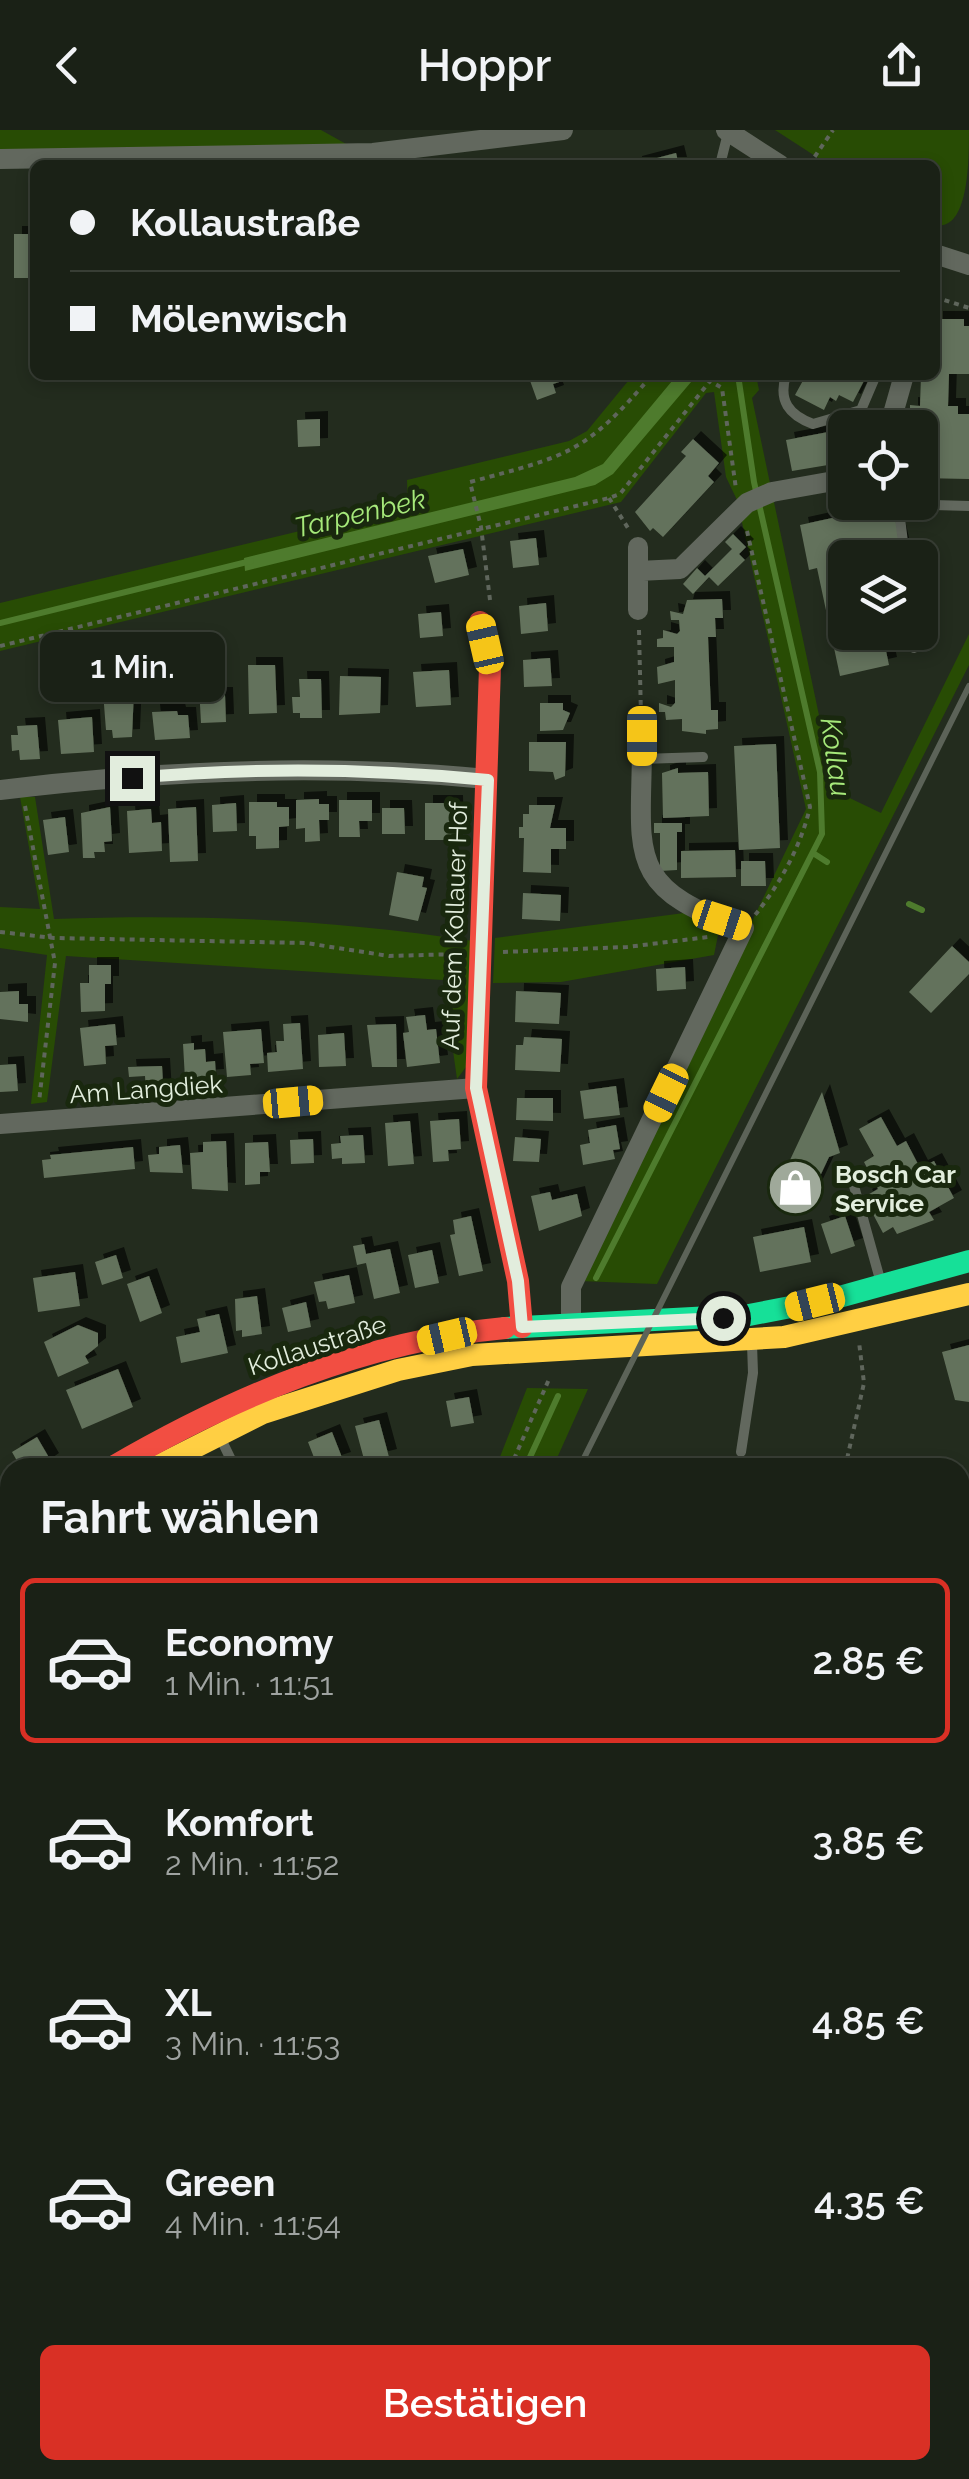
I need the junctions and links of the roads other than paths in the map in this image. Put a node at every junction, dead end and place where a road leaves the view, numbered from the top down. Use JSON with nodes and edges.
{"nodes":[{"id":1,"x":563,"y":130,"type":"edge"},
{"id":2,"x":727,"y":131,"type":"edge"},
{"id":3,"x":0,"y":159,"type":"edge"},
{"id":4,"x":721,"y":160,"type":"edge"},
{"id":5,"x":772,"y":160,"type":"edge"},
{"id":6,"x":940,"y":256,"type":"edge"},
{"id":7,"x":969,"y":266,"type":"edge"},
{"id":8,"x":785,"y":380,"type":"edge"},
{"id":9,"x":874,"y":380,"type":"edge"},
{"id":10,"x":903,"y":380,"type":"edge"},
{"id":11,"x":894,"y":410,"type":"edge"},
{"id":12,"x":828,"y":482,"type":"edge"},
{"id":13,"x":938,"y":505,"type":"edge"},
{"id":14,"x":969,"y":506,"type":"edge"},
{"id":15,"x":638,"y":547,"type":"road end"},
{"id":16,"x":638,"y":570,"type":"junction"},
{"id":17,"x":638,"y":610,"type":"road end"},
{"id":18,"x":480,"y":622,"type":"road end"},
{"id":19,"x":642,"y":736,"type":"road end"},
{"id":20,"x":703,"y":757,"type":"dead end"},
{"id":21,"x":642,"y":759,"type":"junction"},
{"id":22,"x":488,"y":780,"type":"junction"},
{"id":23,"x":11,"y":789,"type":"edge"},
{"id":24,"x":476,"y":1088,"type":"junction"},
{"id":25,"x":0,"y":1124,"type":"edge"},
{"id":26,"x":849,"y":1168,"type":"dead end"},
{"id":27,"x":969,"y":1261,"type":"edge"},
{"id":28,"x":882,"y":1285,"type":"junction"},
{"id":29,"x":969,"y":1294,"type":"edge"},
{"id":30,"x":571,"y":1324,"type":"junction"},
{"id":31,"x":522,"y":1327,"type":"junction"},
{"id":32,"x":752,"y":1341,"type":"junction"},
{"id":33,"x":218,"y":1434,"type":"junction"},
{"id":34,"x":741,"y":1452,"type":"dead end"},
{"id":35,"x":128,"y":1458,"type":"edge"},
{"id":36,"x":173,"y":1458,"type":"edge"},
{"id":37,"x":230,"y":1458,"type":"edge"}],
"edges":[{"from":1,"to":3,"type":"street"},
{"from":2,"to":4,"type":"lane"},
{"from":2,"to":5,"type":"street"},
{"from":6,"to":7,"type":"street"},
{"from":8,"to":9,"type":"lane"},
{"from":10,"to":11,"type":"street"},
{"from":12,"to":16,"type":"street"},
{"from":13,"to":14,"type":"lane"},
{"from":15,"to":16,"type":"street"},
{"from":16,"to":17,"type":"street"},
{"from":18,"to":22,"type":"main road","name":"Auf dem Kollauer Hof"},
{"from":19,"to":21,"type":"street"},
{"from":20,"to":21,"type":"lane"},
{"from":21,"to":30,"type":"street"},
{"from":22,"to":23,"type":"street"},
{"from":22,"to":24,"type":"main road","name":"Auf dem Kollauer Hof"},
{"from":24,"to":25,"type":"street","name":"Am Langdiek"},
{"from":24,"to":31,"type":"main road","name":"Auf dem Kollauer Hof"},
{"from":26,"to":28,"type":"lane"},
{"from":27,"to":28,"type":"main road","name":"Kollaustraße"},
{"from":28,"to":30,"type":"main road","name":"Kollaustraße"},
{"from":29,"to":32,"type":"main road","name":"Kollaustraße"},
{"from":30,"to":31,"type":"main road","name":"Kollaustraße"},
{"from":31,"to":35,"type":"main road","name":"Kollaustraße"},
{"from":32,"to":33,"type":"main road","name":"Kollaustraße"},
{"from":32,"to":34,"type":"lane"},
{"from":33,"to":36,"type":"main road","name":"Kollaustraße"},
{"from":33,"to":37,"type":"lane"}]}
